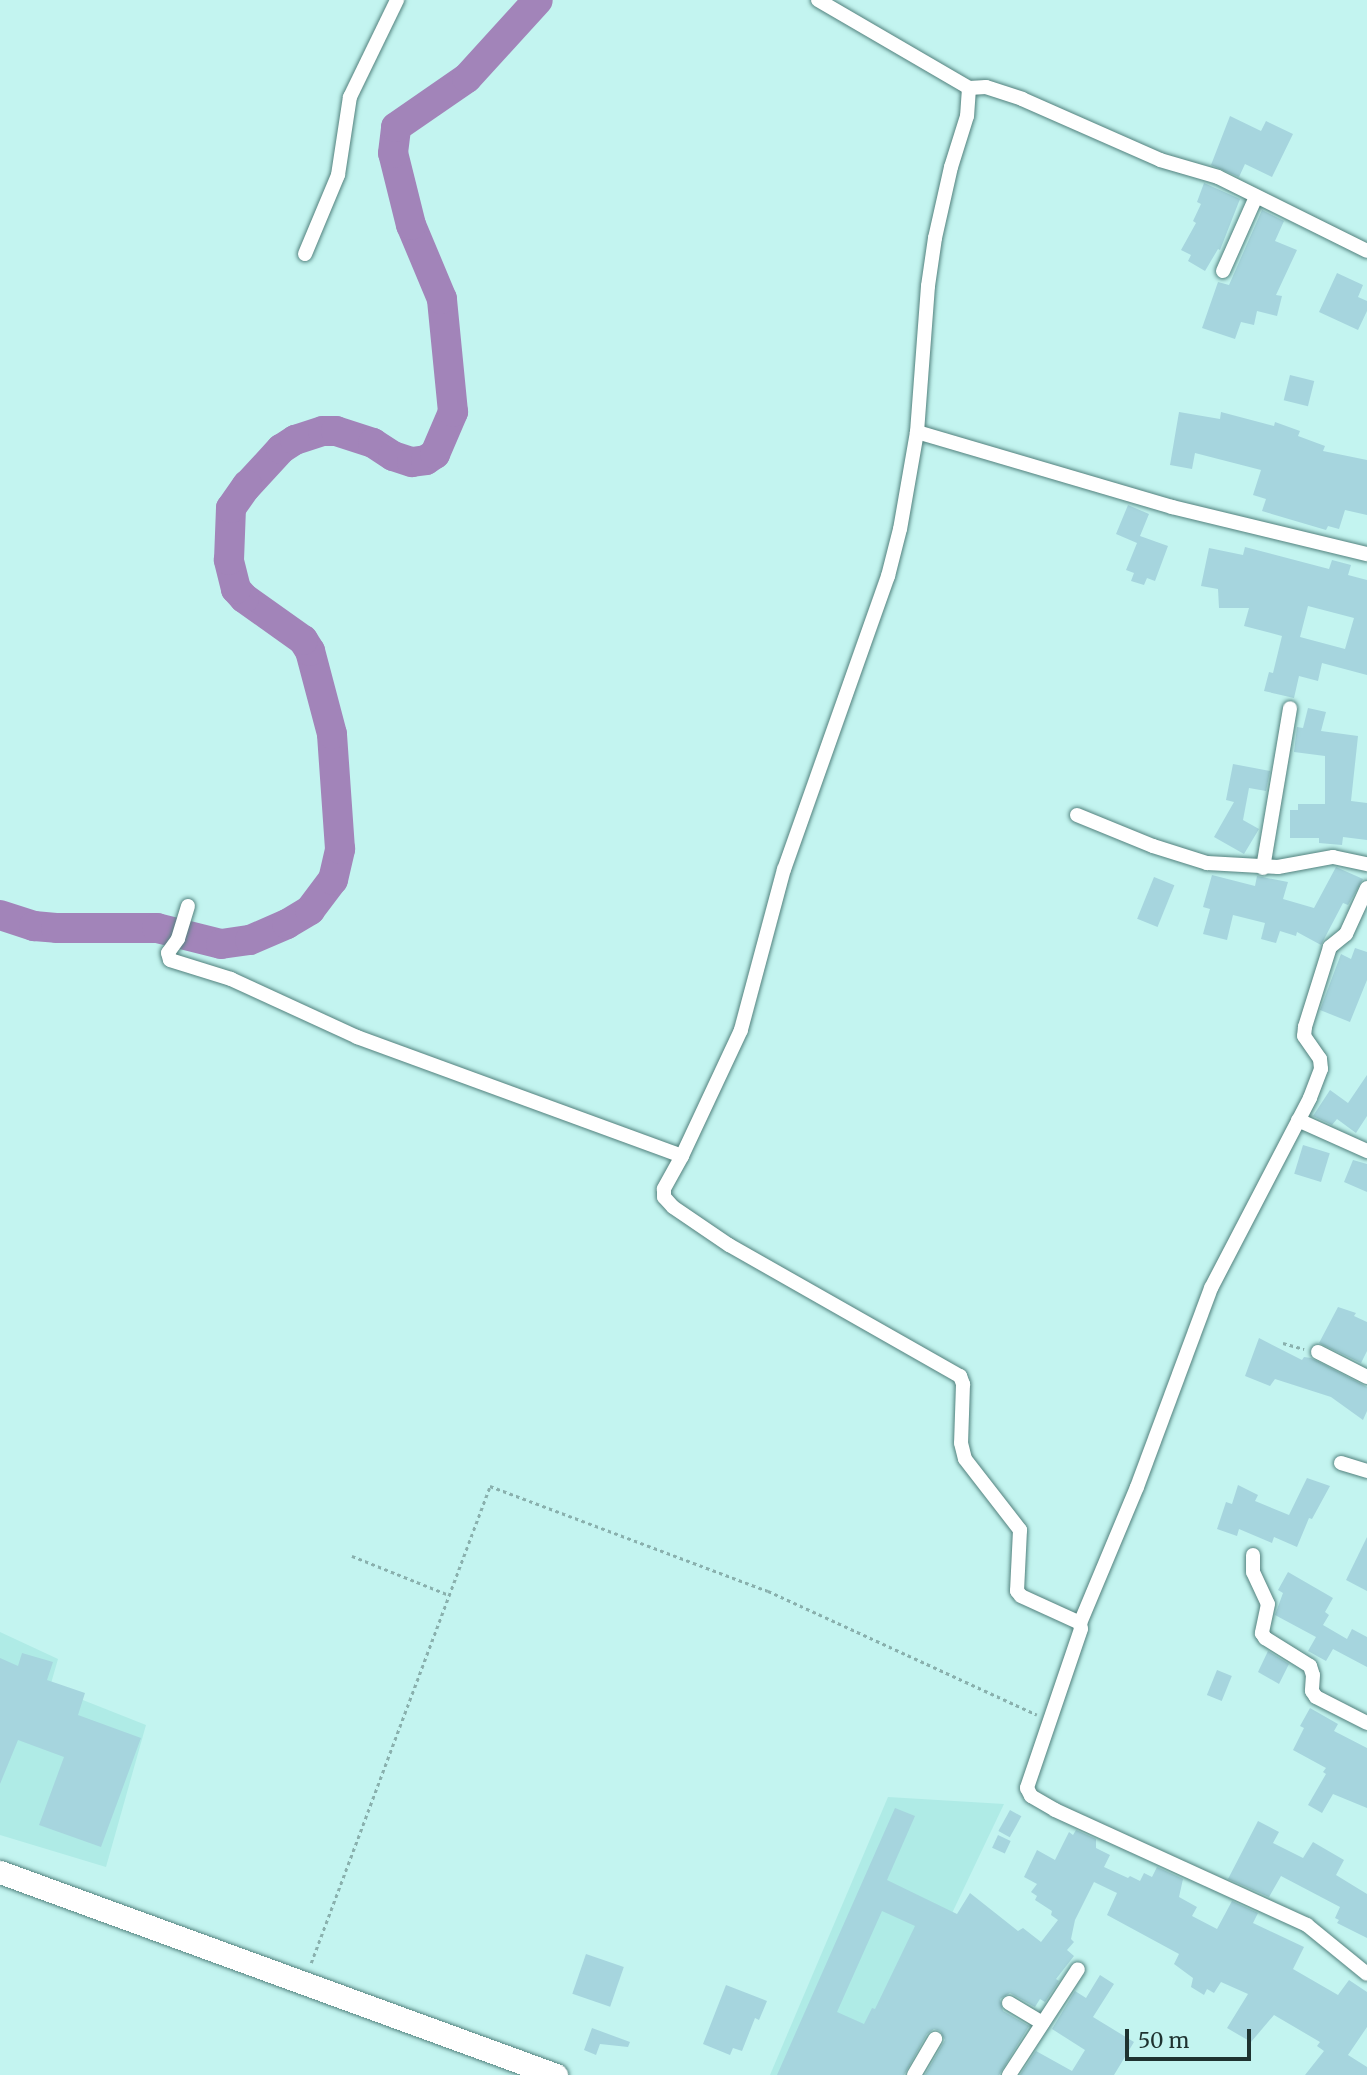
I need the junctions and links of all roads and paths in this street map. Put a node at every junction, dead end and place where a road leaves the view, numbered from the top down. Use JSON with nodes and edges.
{"nodes":[{"id":1,"x":397,"y":0,"type":"edge"},
{"id":2,"x":820,"y":1,"type":"edge"},
{"id":3,"x":969,"y":88,"type":"junction"},
{"id":4,"x":1256,"y":197,"type":"junction"},
{"id":5,"x":1367,"y":251,"type":"edge"},
{"id":6,"x":305,"y":254,"type":"dead end"},
{"id":7,"x":1223,"y":271,"type":"dead end"},
{"id":8,"x":918,"y":432,"type":"junction"},
{"id":9,"x":1367,"y":554,"type":"edge"},
{"id":10,"x":1290,"y":708,"type":"dead end"},
{"id":11,"x":1077,"y":815,"type":"dead end"},
{"id":12,"x":1367,"y":864,"type":"edge"},
{"id":13,"x":1263,"y":867,"type":"junction"},
{"id":14,"x":1367,"y":888,"type":"edge"},
{"id":15,"x":187,"y":909,"type":"dead end"},
{"id":16,"x":1298,"y":1121,"type":"junction"},
{"id":17,"x":1367,"y":1151,"type":"edge"},
{"id":18,"x":682,"y":1156,"type":"junction"},
{"id":19,"x":1283,"y":1343,"type":"dead end"},
{"id":20,"x":1318,"y":1352,"type":"joint"},
{"id":21,"x":1367,"y":1377,"type":"edge"},
{"id":22,"x":1341,"y":1463,"type":"dead end"},
{"id":23,"x":1367,"y":1471,"type":"edge"},
{"id":24,"x":1253,"y":1555,"type":"dead end"},
{"id":25,"x":352,"y":1556,"type":"dead end"},
{"id":26,"x":449,"y":1595,"type":"junction"},
{"id":27,"x":1080,"y":1623,"type":"junction"},
{"id":28,"x":1050,"y":1720,"type":"junction"},
{"id":29,"x":1367,"y":1723,"type":"edge"},
{"id":30,"x":0,"y":1872,"type":"edge"},
{"id":31,"x":1078,"y":1969,"type":"dead end"},
{"id":32,"x":1367,"y":1975,"type":"edge"},
{"id":33,"x":304,"y":1983,"type":"junction"},
{"id":34,"x":1009,"y":2003,"type":"dead end"},
{"id":35,"x":1042,"y":2023,"type":"junction"},
{"id":36,"x":934,"y":2039,"type":"dead end"},
{"id":37,"x":555,"y":2075,"type":"edge"},
{"id":38,"x":914,"y":2075,"type":"edge"},
{"id":39,"x":1009,"y":2075,"type":"edge"}],
"edges":[{"from":1,"to":6,"type":"street"},
{"from":2,"to":3,"type":"street"},
{"from":3,"to":4,"type":"street"},
{"from":3,"to":8,"type":"street"},
{"from":4,"to":5,"type":"street"},
{"from":4,"to":7,"type":"street"},
{"from":8,"to":9,"type":"street"},
{"from":8,"to":18,"type":"street"},
{"from":10,"to":13,"type":"street"},
{"from":11,"to":13,"type":"street"},
{"from":12,"to":13,"type":"street"},
{"from":14,"to":16,"type":"street"},
{"from":15,"to":18,"type":"street"},
{"from":16,"to":17,"type":"street"},
{"from":16,"to":27,"type":"street"},
{"from":18,"to":27,"type":"street"},
{"from":19,"to":20,"type":"path"},
{"from":20,"to":21,"type":"street"},
{"from":22,"to":23,"type":"street"},
{"from":24,"to":29,"type":"street"},
{"from":25,"to":26,"type":"path"},
{"from":26,"to":28,"type":"path"},
{"from":26,"to":33,"type":"path"},
{"from":27,"to":28,"type":"street"},
{"from":28,"to":32,"type":"street"},
{"from":30,"to":33,"type":"main road"},
{"from":31,"to":35,"type":"street"},
{"from":33,"to":37,"type":"main road"},
{"from":34,"to":35,"type":"street"},
{"from":35,"to":39,"type":"street"},
{"from":36,"to":38,"type":"street"}]}
